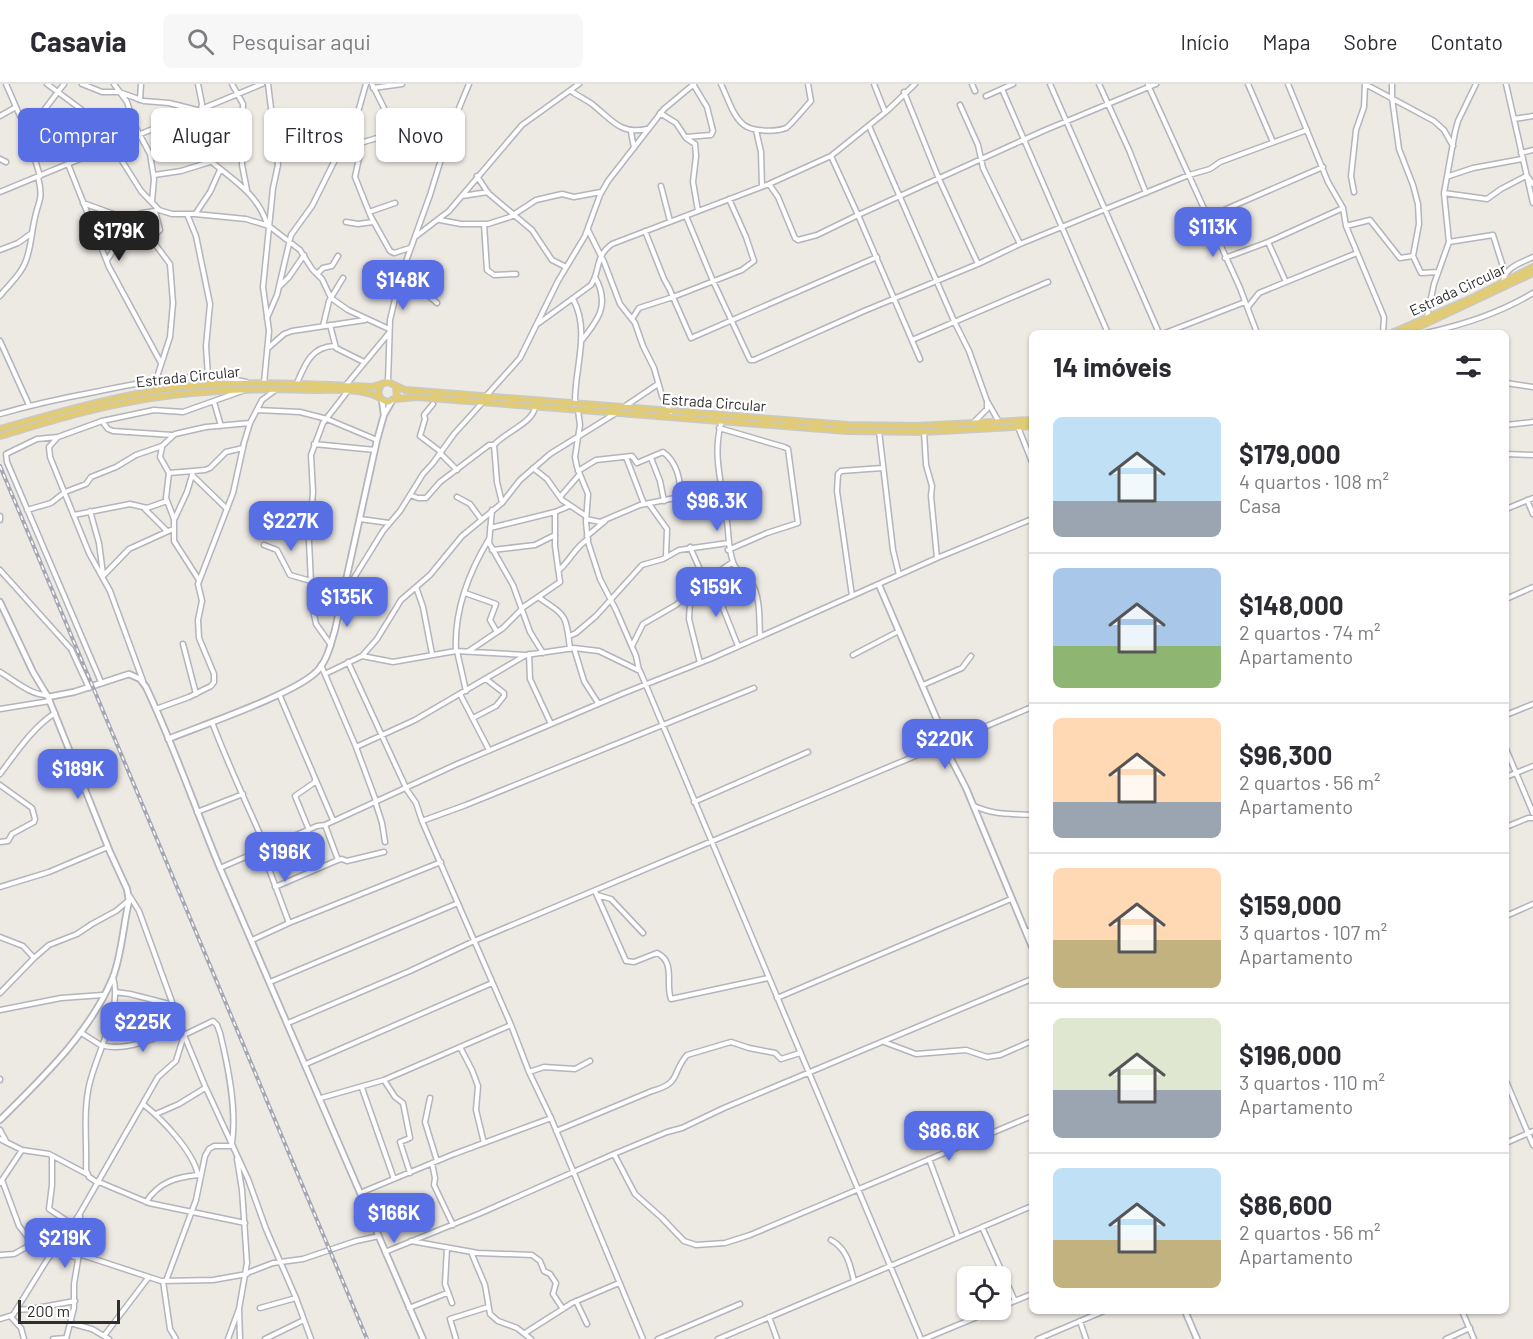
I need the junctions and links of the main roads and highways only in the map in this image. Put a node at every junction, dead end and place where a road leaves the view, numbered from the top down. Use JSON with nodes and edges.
{"nodes":[{"id":1,"x":1533,"y":267,"type":"edge"},
{"id":2,"x":1533,"y":273,"type":"edge"},
{"id":3,"x":1399,"y":330,"type":"edge"},
{"id":4,"x":1413,"y":330,"type":"edge"},
{"id":5,"x":381,"y":385,"type":"junction"},
{"id":6,"x":395,"y":385,"type":"junction"},
{"id":7,"x":346,"y":389,"type":"junction"},
{"id":8,"x":381,"y":399,"type":"junction"},
{"id":9,"x":394,"y":400,"type":"junction"},
{"id":10,"x":1029,"y":420,"type":"edge"},
{"id":11,"x":1029,"y":426,"type":"edge"},
{"id":12,"x":2,"y":432,"type":"edge"}],
"edges":[{"from":1,"to":3,"type":"main road","name":"Estrada Circular"},
{"from":2,"to":4,"type":"main road","name":"Estrada Circular"},
{"from":5,"to":6,"type":"main road"},
{"from":5,"to":7,"type":"main road","name":"Estrada Circular"},
{"from":5,"to":8,"type":"main road"},
{"from":6,"to":9,"type":"main road"},
{"from":6,"to":10,"type":"main road","name":"Estrada Circular"},
{"from":7,"to":8,"type":"main road","name":"Estrada Circular"},
{"from":7,"to":12,"type":"main road","name":"Estrada Circular"},
{"from":7,"to":12,"type":"main road","name":"Estrada Circular"},
{"from":8,"to":9,"type":"main road"},
{"from":9,"to":11,"type":"main road","name":"Estrada Circular"}]}
